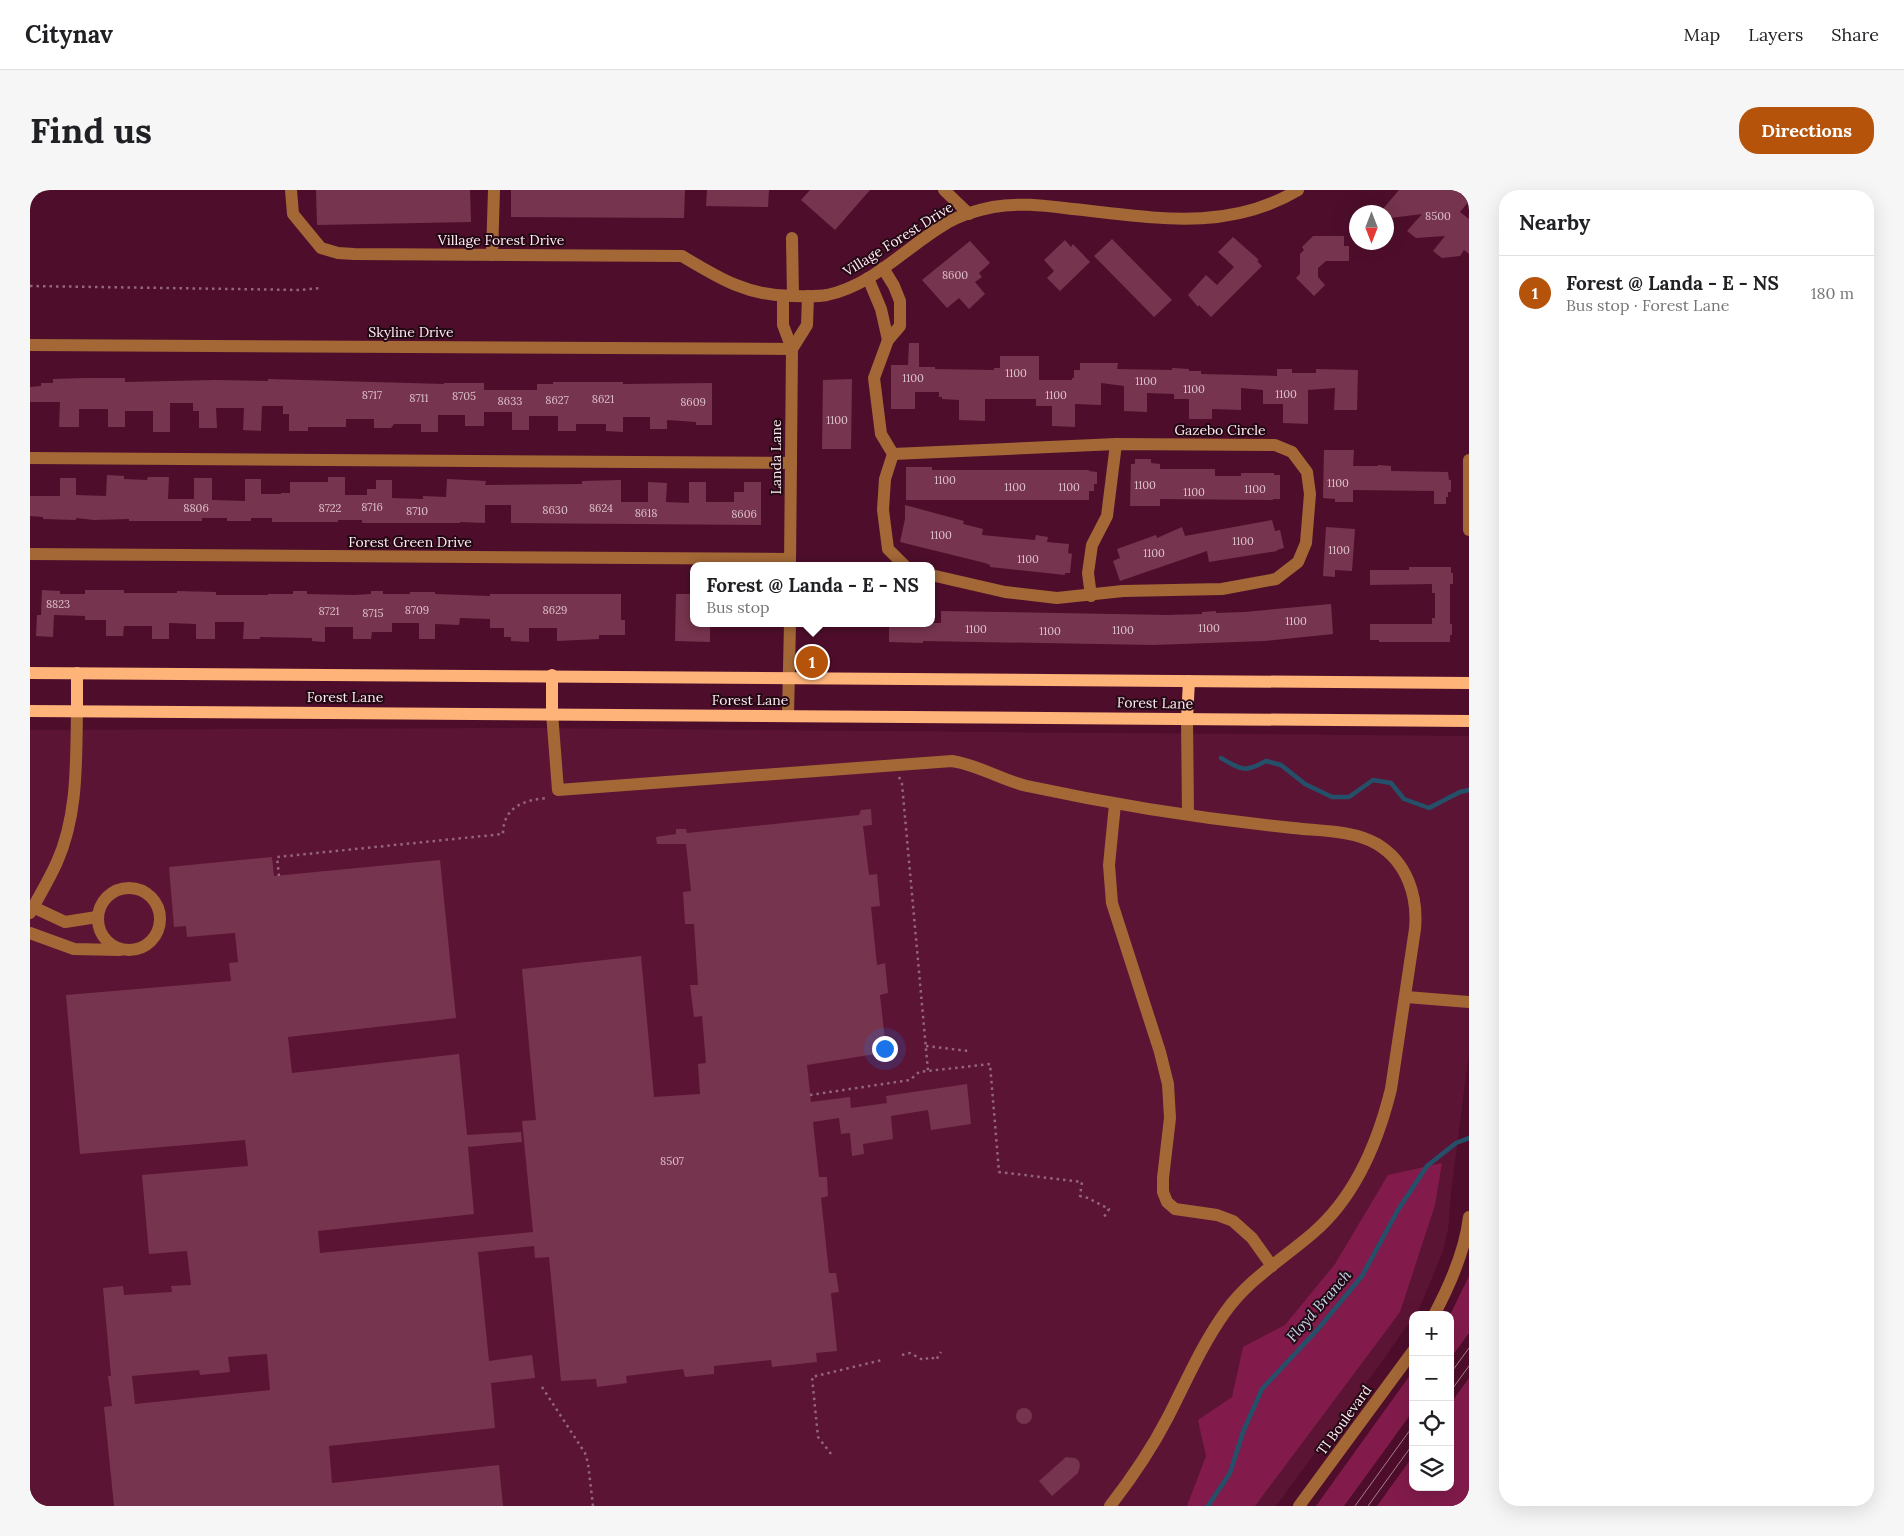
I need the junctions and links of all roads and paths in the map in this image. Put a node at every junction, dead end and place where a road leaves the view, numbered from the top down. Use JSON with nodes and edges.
{"nodes":[{"id":1,"x":290,"y":190,"type":"edge"},
{"id":2,"x":494,"y":190,"type":"edge"},
{"id":3,"x":944,"y":190,"type":"edge"},
{"id":4,"x":1298,"y":190,"type":"edge"},
{"id":5,"x":969,"y":214,"type":"junction"},
{"id":6,"x":792,"y":238,"type":"dead end"},
{"id":7,"x":492,"y":255,"type":"junction"},
{"id":8,"x":883,"y":268,"type":"junction"},
{"id":9,"x":868,"y":278,"type":"junction"},
{"id":10,"x":30,"y":286,"type":"edge"},
{"id":11,"x":320,"y":288,"type":"dead end"},
{"id":12,"x":788,"y":296,"type":"junction"},
{"id":13,"x":808,"y":296,"type":"junction"},
{"id":14,"x":888,"y":340,"type":"junction"},
{"id":15,"x":30,"y":345,"type":"edge"},
{"id":16,"x":792,"y":349,"type":"junction"},
{"id":17,"x":1116,"y":444,"type":"junction"},
{"id":18,"x":893,"y":454,"type":"junction"},
{"id":19,"x":30,"y":458,"type":"edge"},
{"id":20,"x":1469,"y":460,"type":"edge"},
{"id":21,"x":791,"y":464,"type":"junction"},
{"id":22,"x":1469,"y":530,"type":"edge"},
{"id":23,"x":30,"y":554,"type":"edge"},
{"id":24,"x":790,"y":562,"type":"edge"},
{"id":25,"x":901,"y":562,"type":"edge"},
{"id":26,"x":935,"y":576,"type":"edge"},
{"id":27,"x":1091,"y":596,"type":"junction"},
{"id":28,"x":790,"y":627,"type":"edge"},
{"id":29,"x":30,"y":673,"type":"edge"},
{"id":30,"x":77,"y":673,"type":"junction"},
{"id":31,"x":552,"y":675,"type":"junction"},
{"id":32,"x":789,"y":677,"type":"junction"},
{"id":33,"x":1189,"y":681,"type":"junction"},
{"id":34,"x":1469,"y":683,"type":"edge"},
{"id":35,"x":30,"y":711,"type":"edge"},
{"id":36,"x":77,"y":711,"type":"junction"},
{"id":37,"x":552,"y":713,"type":"junction"},
{"id":38,"x":788,"y":715,"type":"junction"},
{"id":39,"x":1188,"y":718,"type":"junction"},
{"id":40,"x":1469,"y":721,"type":"edge"},
{"id":41,"x":896,"y":776,"type":"dead end"},
{"id":42,"x":553,"y":798,"type":"dead end"},
{"id":43,"x":1115,"y":804,"type":"junction"},
{"id":44,"x":1188,"y":814,"type":"junction"},
{"id":45,"x":279,"y":876,"type":"dead end"},
{"id":46,"x":32,"y":910,"type":"edge"},
{"id":47,"x":97,"y":917,"type":"junction"},
{"id":48,"x":30,"y":933,"type":"edge"},
{"id":49,"x":124,"y":950,"type":"junction"},
{"id":50,"x":1406,"y":997,"type":"junction"},
{"id":51,"x":1469,"y":1002,"type":"edge"},
{"id":52,"x":926,"y":1046,"type":"junction"},
{"id":53,"x":968,"y":1051,"type":"dead end"},
{"id":54,"x":928,"y":1071,"type":"junction"},
{"id":55,"x":810,"y":1095,"type":"dead end"},
{"id":56,"x":1104,"y":1217,"type":"dead end"},
{"id":57,"x":1469,"y":1217,"type":"edge"},
{"id":58,"x":1272,"y":1266,"type":"junction"},
{"id":59,"x":1436,"y":1311,"type":"edge"},
{"id":60,"x":941,"y":1352,"type":"dead end"},
{"id":61,"x":902,"y":1355,"type":"dead end"},
{"id":62,"x":1409,"y":1356,"type":"edge"},
{"id":63,"x":882,"y":1360,"type":"dead end"},
{"id":64,"x":542,"y":1387,"type":"dead end"},
{"id":65,"x":831,"y":1454,"type":"dead end"},
{"id":66,"x":593,"y":1506,"type":"edge"},
{"id":67,"x":1110,"y":1506,"type":"edge"},
{"id":68,"x":1299,"y":1506,"type":"edge"}],
"edges":[{"from":1,"to":7,"type":"street","name":"Village Forest Drive"},
{"from":2,"to":7,"type":"street"},
{"from":3,"to":5,"type":"street"},
{"from":4,"to":5,"type":"street","name":"Village Forest Drive"},
{"from":5,"to":8,"type":"street","name":"Village Forest Drive"},
{"from":6,"to":12,"type":"street"},
{"from":7,"to":12,"type":"street","name":"Village Forest Drive"},
{"from":8,"to":9,"type":"street","name":"Village Forest Drive"},
{"from":8,"to":14,"type":"street"},
{"from":9,"to":13,"type":"street","name":"Village Forest Drive"},
{"from":9,"to":14,"type":"street"},
{"from":10,"to":11,"type":"path"},
{"from":12,"to":13,"type":"street","name":"Village Forest Drive"},
{"from":12,"to":16,"type":"street"},
{"from":13,"to":16,"type":"street"},
{"from":14,"to":18,"type":"street"},
{"from":15,"to":16,"type":"street","name":"Skyline Drive"},
{"from":16,"to":21,"type":"street","name":"Landa Lane"},
{"from":17,"to":18,"type":"street","name":"Gazebo Circle"},
{"from":17,"to":27,"type":"street"},
{"from":17,"to":27,"type":"street","name":"Gazebo Circle"},
{"from":18,"to":25,"type":"street"},
{"from":19,"to":21,"type":"street"},
{"from":20,"to":22,"type":"street"},
{"from":21,"to":24,"type":"street","name":"Landa Lane"},
{"from":23,"to":24,"type":"street","name":"Forest Green Drive"},
{"from":26,"to":27,"type":"street","name":"Gazebo Circle"},
{"from":28,"to":32,"type":"street"},
{"from":29,"to":30,"type":"main road","name":"Forest Lane"},
{"from":30,"to":31,"type":"main road","name":"Forest Lane"},
{"from":30,"to":36,"type":"main road"},
{"from":31,"to":32,"type":"main road","name":"Forest Lane"},
{"from":31,"to":37,"type":"main road"},
{"from":32,"to":33,"type":"main road","name":"Forest Lane"},
{"from":32,"to":38,"type":"street"},
{"from":33,"to":34,"type":"main road","name":"Forest Lane"},
{"from":33,"to":39,"type":"main road"},
{"from":35,"to":36,"type":"main road","name":"Forest Lane"},
{"from":36,"to":37,"type":"main road","name":"Forest Lane"},
{"from":36,"to":46,"type":"street"},
{"from":37,"to":38,"type":"main road","name":"Forest Lane"},
{"from":37,"to":43,"type":"street"},
{"from":38,"to":39,"type":"main road","name":"Forest Lane"},
{"from":39,"to":40,"type":"main road","name":"Forest Lane"},
{"from":39,"to":44,"type":"street"},
{"from":41,"to":52,"type":"path"},
{"from":42,"to":45,"type":"path"},
{"from":43,"to":44,"type":"street"},
{"from":43,"to":58,"type":"street"},
{"from":44,"to":50,"type":"street"},
{"from":46,"to":47,"type":"street"},
{"from":47,"to":49,"type":"street"},
{"from":47,"to":49,"type":"street"},
{"from":48,"to":49,"type":"street"},
{"from":50,"to":51,"type":"street"},
{"from":50,"to":58,"type":"street"},
{"from":52,"to":53,"type":"path"},
{"from":52,"to":54,"type":"path"},
{"from":54,"to":55,"type":"path"},
{"from":54,"to":56,"type":"path"},
{"from":57,"to":59,"type":"street"},
{"from":58,"to":67,"type":"street"},
{"from":60,"to":61,"type":"path"},
{"from":62,"to":68,"type":"street","name":"TI Boulevard"},
{"from":63,"to":65,"type":"path"},
{"from":64,"to":66,"type":"path"}]}
